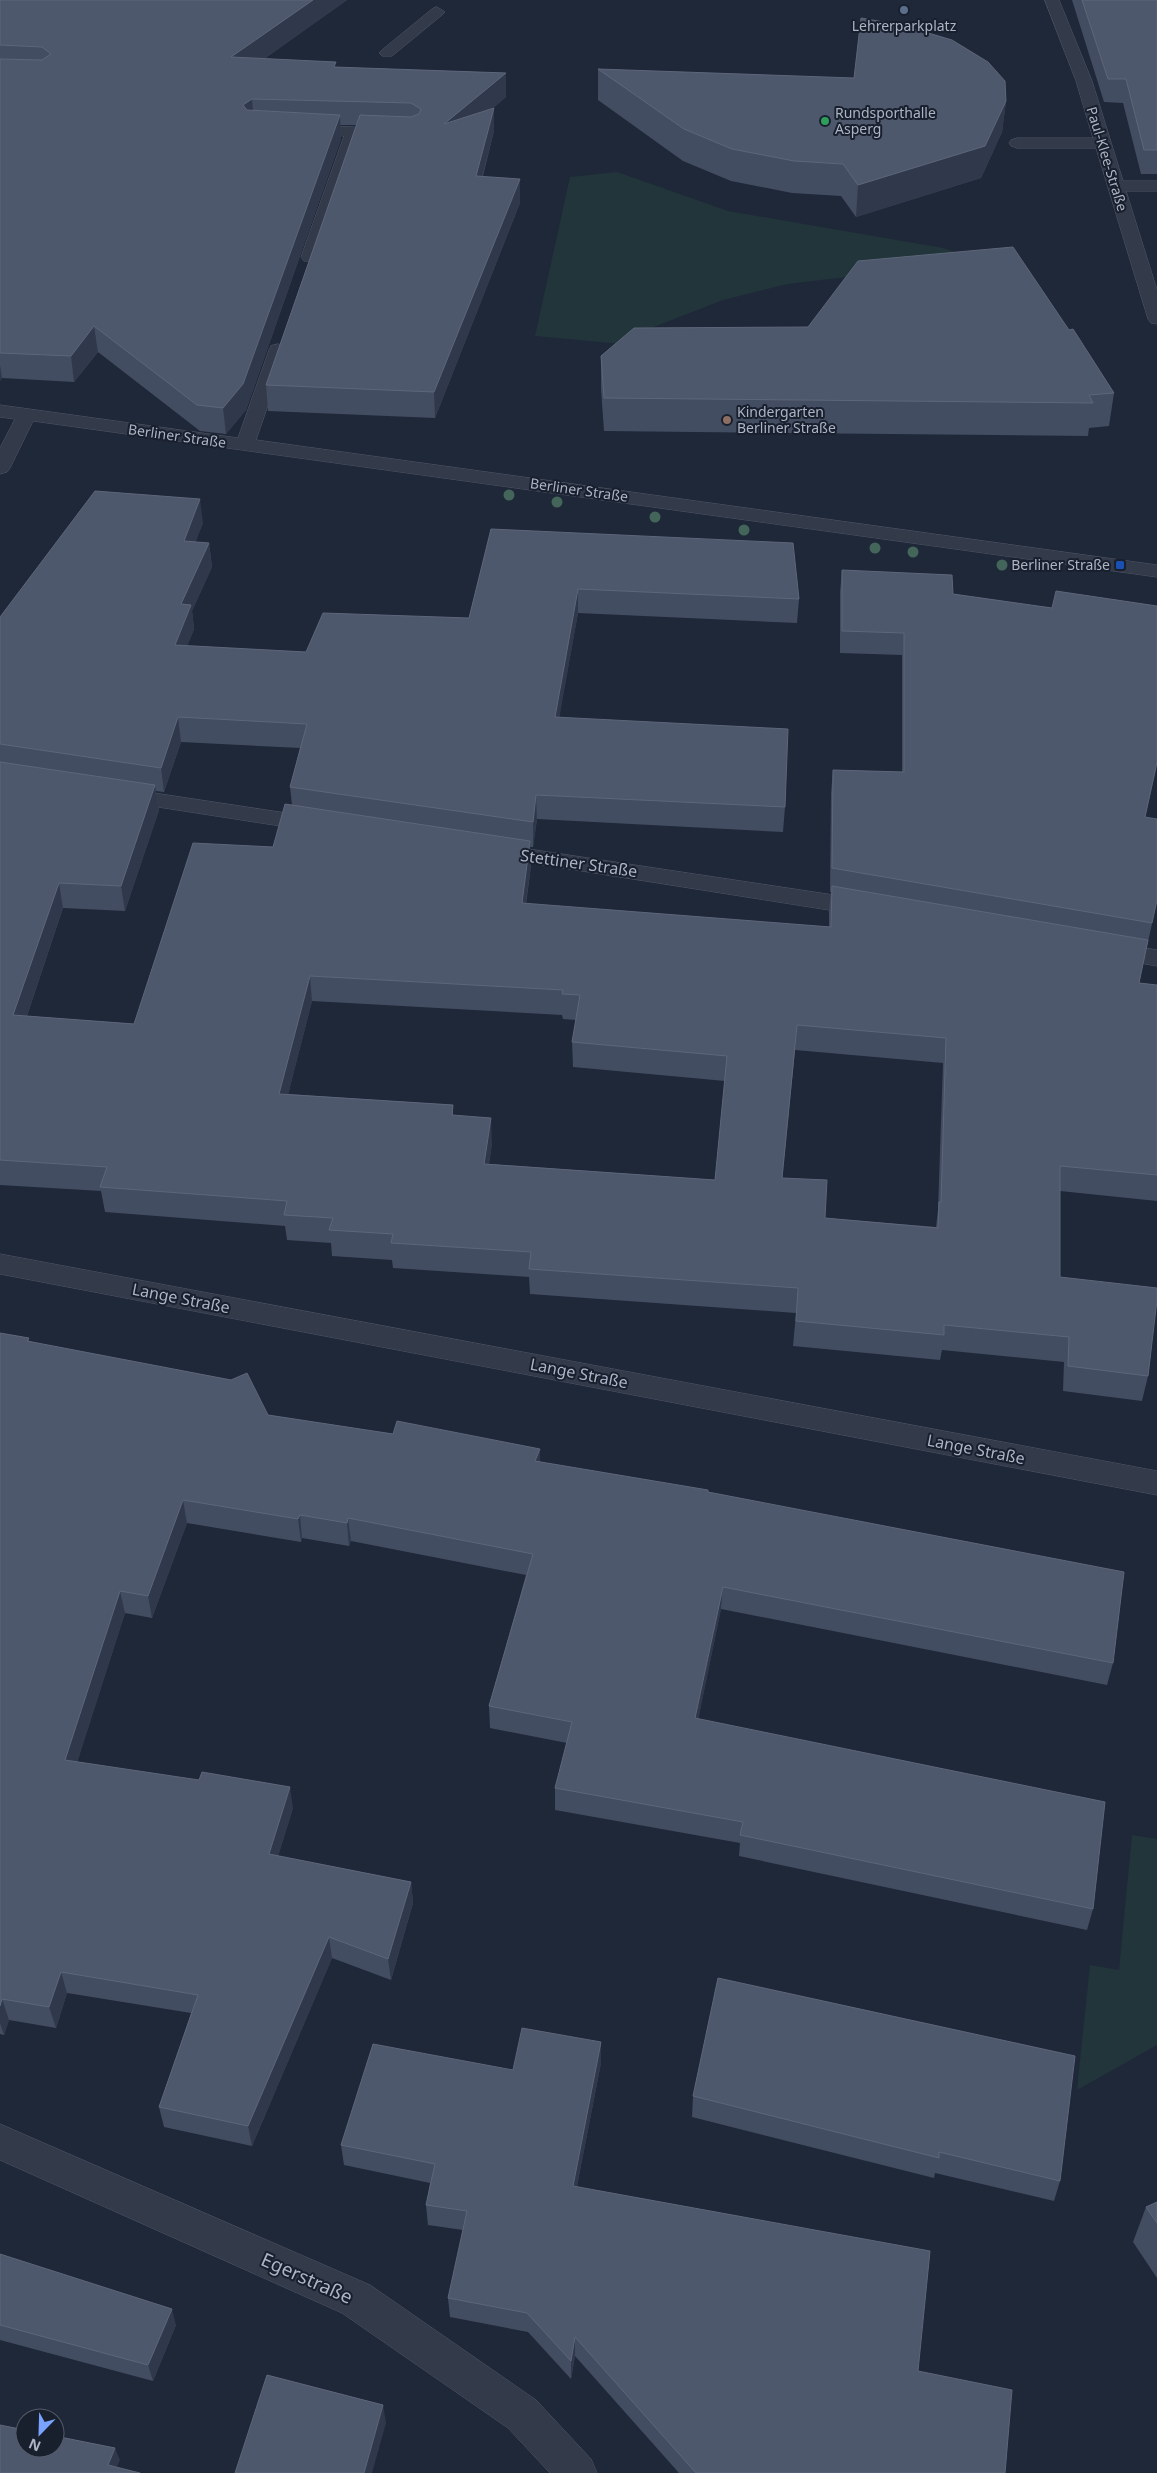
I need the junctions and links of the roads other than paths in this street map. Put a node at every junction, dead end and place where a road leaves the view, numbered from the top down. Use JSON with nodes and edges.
{"nodes":[{"id":1,"x":1052,"y":0,"type":"edge"},
{"id":2,"x":437,"y":12,"type":"dead end"},
{"id":3,"x":387,"y":53,"type":"dead end"},
{"id":4,"x":283,"y":130,"type":"edge"},
{"id":5,"x":354,"y":132,"type":"junction"},
{"id":6,"x":373,"y":133,"type":"edge"},
{"id":7,"x":1017,"y":143,"type":"dead end"},
{"id":8,"x":1102,"y":143,"type":"junction"},
{"id":9,"x":1115,"y":186,"type":"junction"},
{"id":10,"x":1157,"y":186,"type":"edge"},
{"id":11,"x":306,"y":270,"type":"edge"},
{"id":12,"x":1157,"y":319,"type":"edge"},
{"id":13,"x":284,"y":335,"type":"edge"},
{"id":14,"x":0,"y":411,"type":"edge"},
{"id":15,"x":26,"y":415,"type":"junction"},
{"id":16,"x":245,"y":445,"type":"junction"},
{"id":17,"x":0,"y":468,"type":"edge"},
{"id":18,"x":1157,"y":571,"type":"edge"},
{"id":19,"x":98,"y":792,"type":"edge"},
{"id":20,"x":341,"y":828,"type":"edge"},
{"id":21,"x":477,"y":848,"type":"edge"},
{"id":22,"x":885,"y":911,"type":"edge"},
{"id":23,"x":1089,"y":946,"type":"edge"},
{"id":24,"x":1157,"y":958,"type":"edge"},
{"id":25,"x":0,"y":1264,"type":"edge"},
{"id":26,"x":1157,"y":1483,"type":"edge"},
{"id":27,"x":0,"y":2142,"type":"edge"},
{"id":28,"x":577,"y":2473,"type":"edge"}],
"edges":[{"from":1,"to":8,"type":"street","name":"Paul-Klee-Straße"},
{"from":2,"to":3,"type":"street"},
{"from":4,"to":5,"type":"street"},
{"from":5,"to":6,"type":"street"},
{"from":5,"to":11,"type":"street"},
{"from":7,"to":8,"type":"street"},
{"from":8,"to":9,"type":"street","name":"Paul-Klee-Straße"},
{"from":9,"to":10,"type":"street"},
{"from":9,"to":12,"type":"street","name":"Paul-Klee-Straße"},
{"from":13,"to":16,"type":"street"},
{"from":14,"to":15,"type":"street","name":"Berliner Straße"},
{"from":15,"to":16,"type":"street","name":"Berliner Straße"},
{"from":15,"to":17,"type":"street"},
{"from":16,"to":18,"type":"street","name":"Berliner Straße"},
{"from":19,"to":20,"type":"street"},
{"from":21,"to":22,"type":"street","name":"Stettiner Straße"},
{"from":23,"to":24,"type":"street"},
{"from":25,"to":26,"type":"street","name":"Lange Straße"},
{"from":27,"to":28,"type":"street","name":"Egerstraße"}]}
